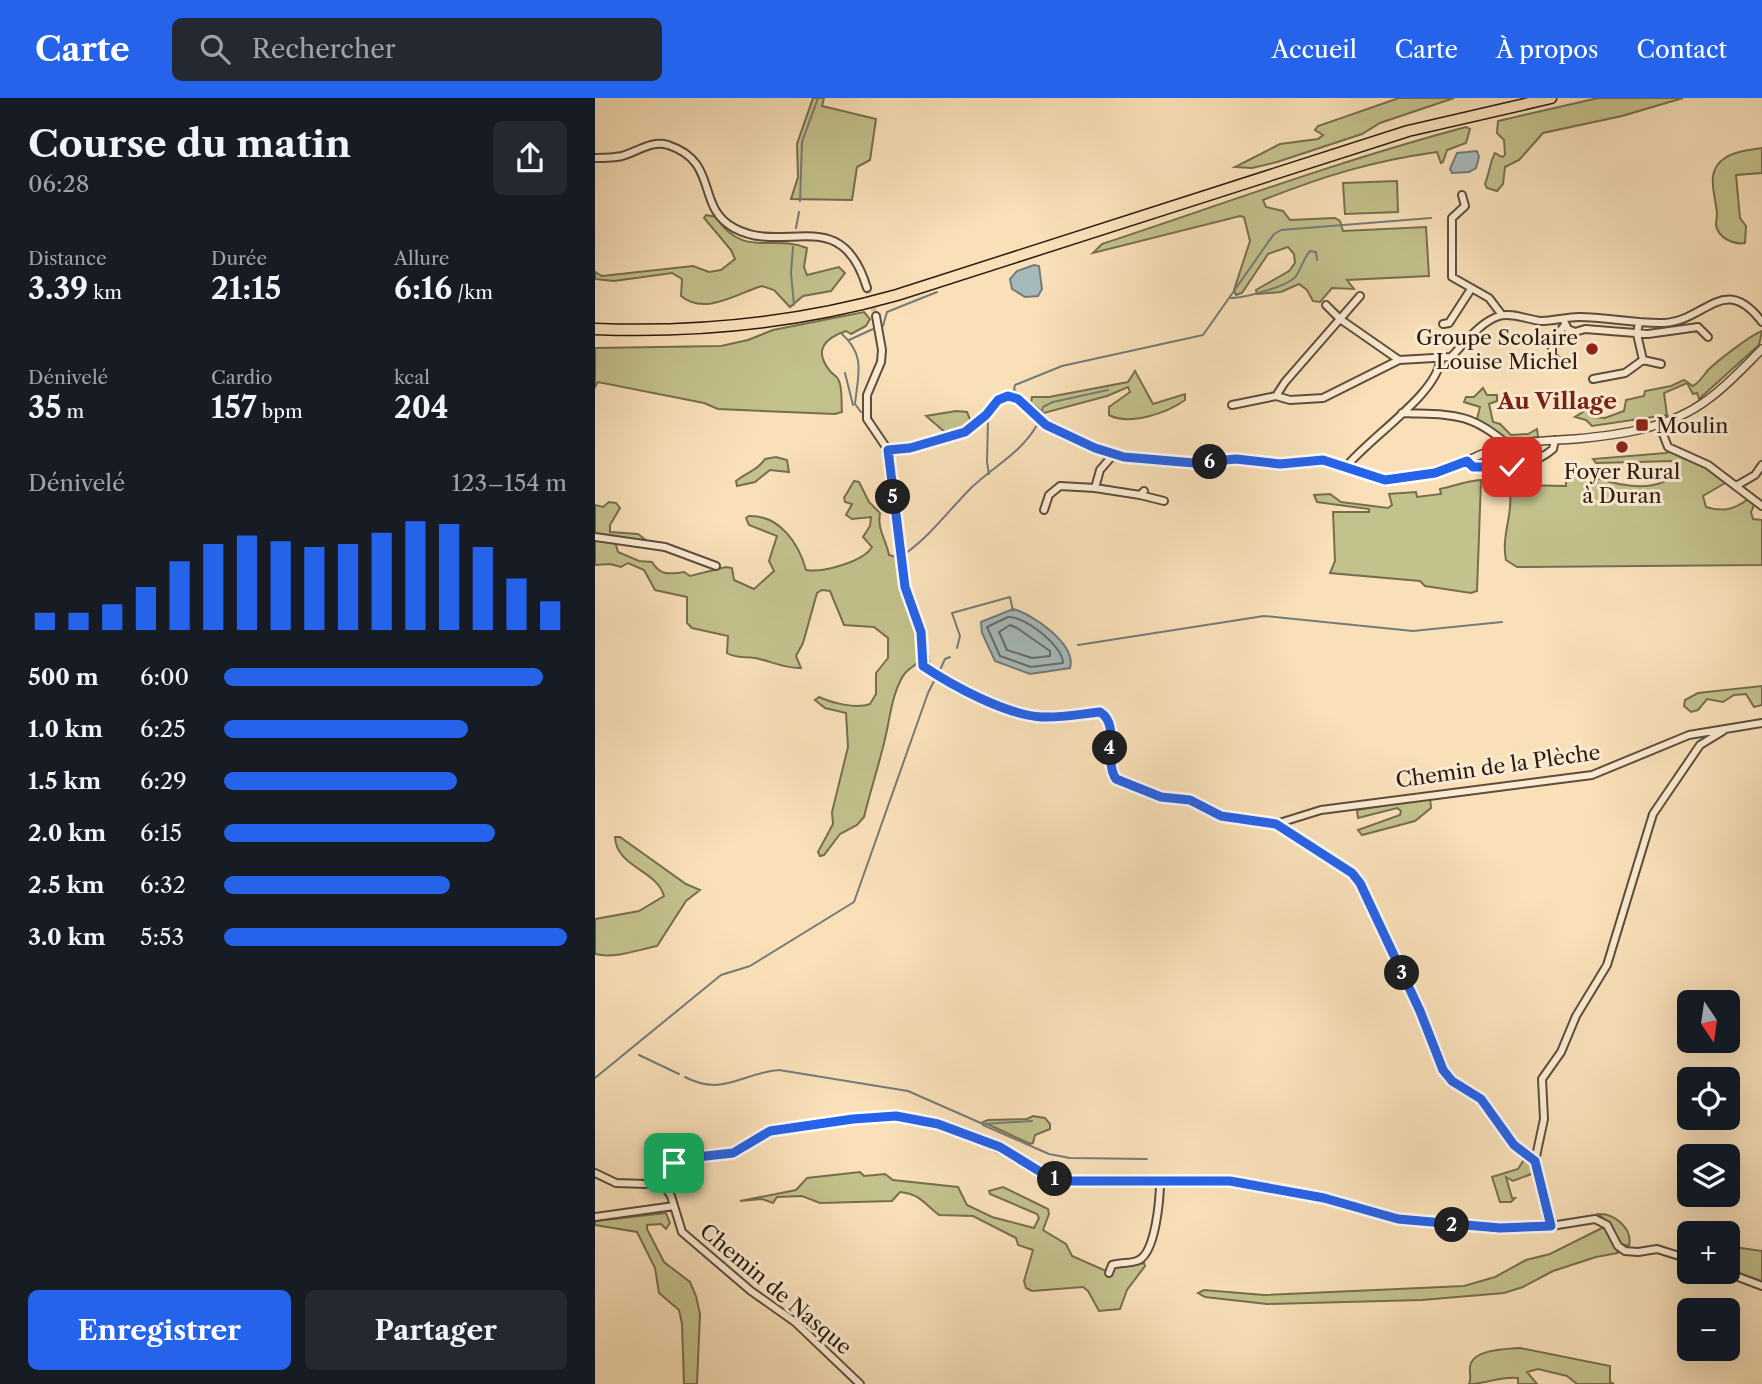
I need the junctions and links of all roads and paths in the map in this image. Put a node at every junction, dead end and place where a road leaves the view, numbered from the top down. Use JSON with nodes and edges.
{"nodes":[{"id":1,"x":1551,"y":98,"type":"edge"},
{"id":2,"x":595,"y":158,"type":"edge"},
{"id":3,"x":1462,"y":195,"type":"dead end"},
{"id":4,"x":867,"y":288,"type":"tunnel mouth"},
{"id":5,"x":1471,"y":289,"type":"junction"},
{"id":6,"x":1360,"y":296,"type":"dead end"},
{"id":7,"x":1327,"y":305,"type":"dead end"},
{"id":8,"x":1502,"y":315,"type":"junction"},
{"id":9,"x":876,"y":316,"type":"tunnel mouth"},
{"id":10,"x":1340,"y":319,"type":"junction"},
{"id":11,"x":1564,"y":322,"type":"junction"},
{"id":12,"x":1639,"y":322,"type":"junction"},
{"id":13,"x":1762,"y":323,"type":"edge"},
{"id":14,"x":1443,"y":324,"type":"dead end"},
{"id":15,"x":595,"y":329,"type":"edge"},
{"id":16,"x":1637,"y":334,"type":"junction"},
{"id":17,"x":1709,"y":337,"type":"dead end"},
{"id":18,"x":1762,"y":349,"type":"edge"},
{"id":19,"x":1399,"y":360,"type":"junction"},
{"id":20,"x":1440,"y":360,"type":"junction"},
{"id":21,"x":1643,"y":360,"type":"junction"},
{"id":22,"x":1559,"y":362,"type":"dead end"},
{"id":23,"x":1661,"y":364,"type":"dead end"},
{"id":24,"x":1593,"y":379,"type":"dead end"},
{"id":25,"x":1276,"y":396,"type":"junction"},
{"id":26,"x":1232,"y":405,"type":"dead end"},
{"id":27,"x":1402,"y":413,"type":"junction"},
{"id":28,"x":1659,"y":424,"type":"junction"},
{"id":29,"x":1555,"y":440,"type":"junction"},
{"id":30,"x":1508,"y":445,"type":"junction"},
{"id":31,"x":888,"y":450,"type":"junction"},
{"id":32,"x":1112,"y":455,"type":"junction"},
{"id":33,"x":1510,"y":456,"type":"dead end"},
{"id":34,"x":1467,"y":461,"type":"junction"},
{"id":35,"x":1762,"y":465,"type":"edge"},
{"id":36,"x":1346,"y":467,"type":"junction"},
{"id":37,"x":1512,"y":467,"type":"junction"},
{"id":38,"x":1736,"y":486,"type":"junction"},
{"id":39,"x":1095,"y":488,"type":"junction"},
{"id":40,"x":1164,"y":501,"type":"dead end"},
{"id":41,"x":1762,"y":506,"type":"edge"},
{"id":42,"x":1044,"y":510,"type":"dead end"},
{"id":43,"x":595,"y":537,"type":"edge"},
{"id":44,"x":716,"y":566,"type":"dead end"},
{"id":45,"x":1762,"y":723,"type":"edge"},
{"id":46,"x":1731,"y":727,"type":"junction"},
{"id":47,"x":1276,"y":824,"type":"junction"},
{"id":48,"x":1535,"y":1161,"type":"junction"},
{"id":49,"x":595,"y":1173,"type":"edge"},
{"id":50,"x":659,"y":1178,"type":"junction"},
{"id":51,"x":1160,"y":1180,"type":"junction"},
{"id":52,"x":674,"y":1206,"type":"junction"},
{"id":53,"x":595,"y":1217,"type":"edge"},
{"id":54,"x":1551,"y":1226,"type":"junction"},
{"id":55,"x":1677,"y":1255,"type":"edge"},
{"id":56,"x":1109,"y":1273,"type":"dead end"},
{"id":57,"x":1740,"y":1278,"type":"edge"},
{"id":58,"x":1762,"y":1286,"type":"edge"},
{"id":59,"x":860,"y":1384,"type":"edge"}],
"edges":[{"from":1,"to":15,"type":"highway"},
{"from":2,"to":4,"type":"street"},
{"from":3,"to":5,"type":"street"},
{"from":5,"to":8,"type":"street"},
{"from":5,"to":14,"type":"street"},
{"from":6,"to":10,"type":"street"},
{"from":7,"to":10,"type":"street"},
{"from":8,"to":11,"type":"street"},
{"from":8,"to":20,"type":"street"},
{"from":9,"to":31,"type":"street"},
{"from":10,"to":19,"type":"street"},
{"from":10,"to":25,"type":"street"},
{"from":11,"to":12,"type":"street"},
{"from":11,"to":16,"type":"street"},
{"from":11,"to":22,"type":"street"},
{"from":12,"to":13,"type":"street"},
{"from":12,"to":16,"type":"street"},
{"from":16,"to":17,"type":"street"},
{"from":16,"to":21,"type":"street"},
{"from":18,"to":28,"type":"street"},
{"from":19,"to":20,"type":"street"},
{"from":19,"to":25,"type":"street"},
{"from":20,"to":27,"type":"street"},
{"from":21,"to":23,"type":"street"},
{"from":21,"to":24,"type":"street"},
{"from":25,"to":26,"type":"street"},
{"from":27,"to":30,"type":"street"},
{"from":27,"to":36,"type":"street"},
{"from":28,"to":29,"type":"street"},
{"from":28,"to":38,"type":"street"},
{"from":29,"to":30,"type":"street"},
{"from":29,"to":37,"type":"street"},
{"from":30,"to":34,"type":"street"},
{"from":31,"to":32,"type":"street"},
{"from":31,"to":47,"type":"street"},
{"from":32,"to":36,"type":"street"},
{"from":32,"to":39,"type":"street"},
{"from":33,"to":37,"type":"street"},
{"from":34,"to":36,"type":"street"},
{"from":34,"to":37,"type":"street"},
{"from":35,"to":38,"type":"street"},
{"from":38,"to":41,"type":"street"},
{"from":39,"to":40,"type":"street"},
{"from":39,"to":42,"type":"street"},
{"from":43,"to":44,"type":"street"},
{"from":45,"to":46,"type":"street","name":"Chemin de la Plèche"},
{"from":46,"to":47,"type":"street","name":"Chemin de la Plèche"},
{"from":46,"to":48,"type":"street"},
{"from":47,"to":48,"type":"street"},
{"from":48,"to":54,"type":"street"},
{"from":49,"to":50,"type":"street"},
{"from":50,"to":51,"type":"street"},
{"from":50,"to":52,"type":"street","name":"Chemin de Nasque"},
{"from":51,"to":54,"type":"street"},
{"from":51,"to":56,"type":"street"},
{"from":52,"to":53,"type":"street"},
{"from":52,"to":59,"type":"street","name":"Chemin de Nasque"},
{"from":54,"to":55,"type":"street"},
{"from":57,"to":58,"type":"street"}]}
